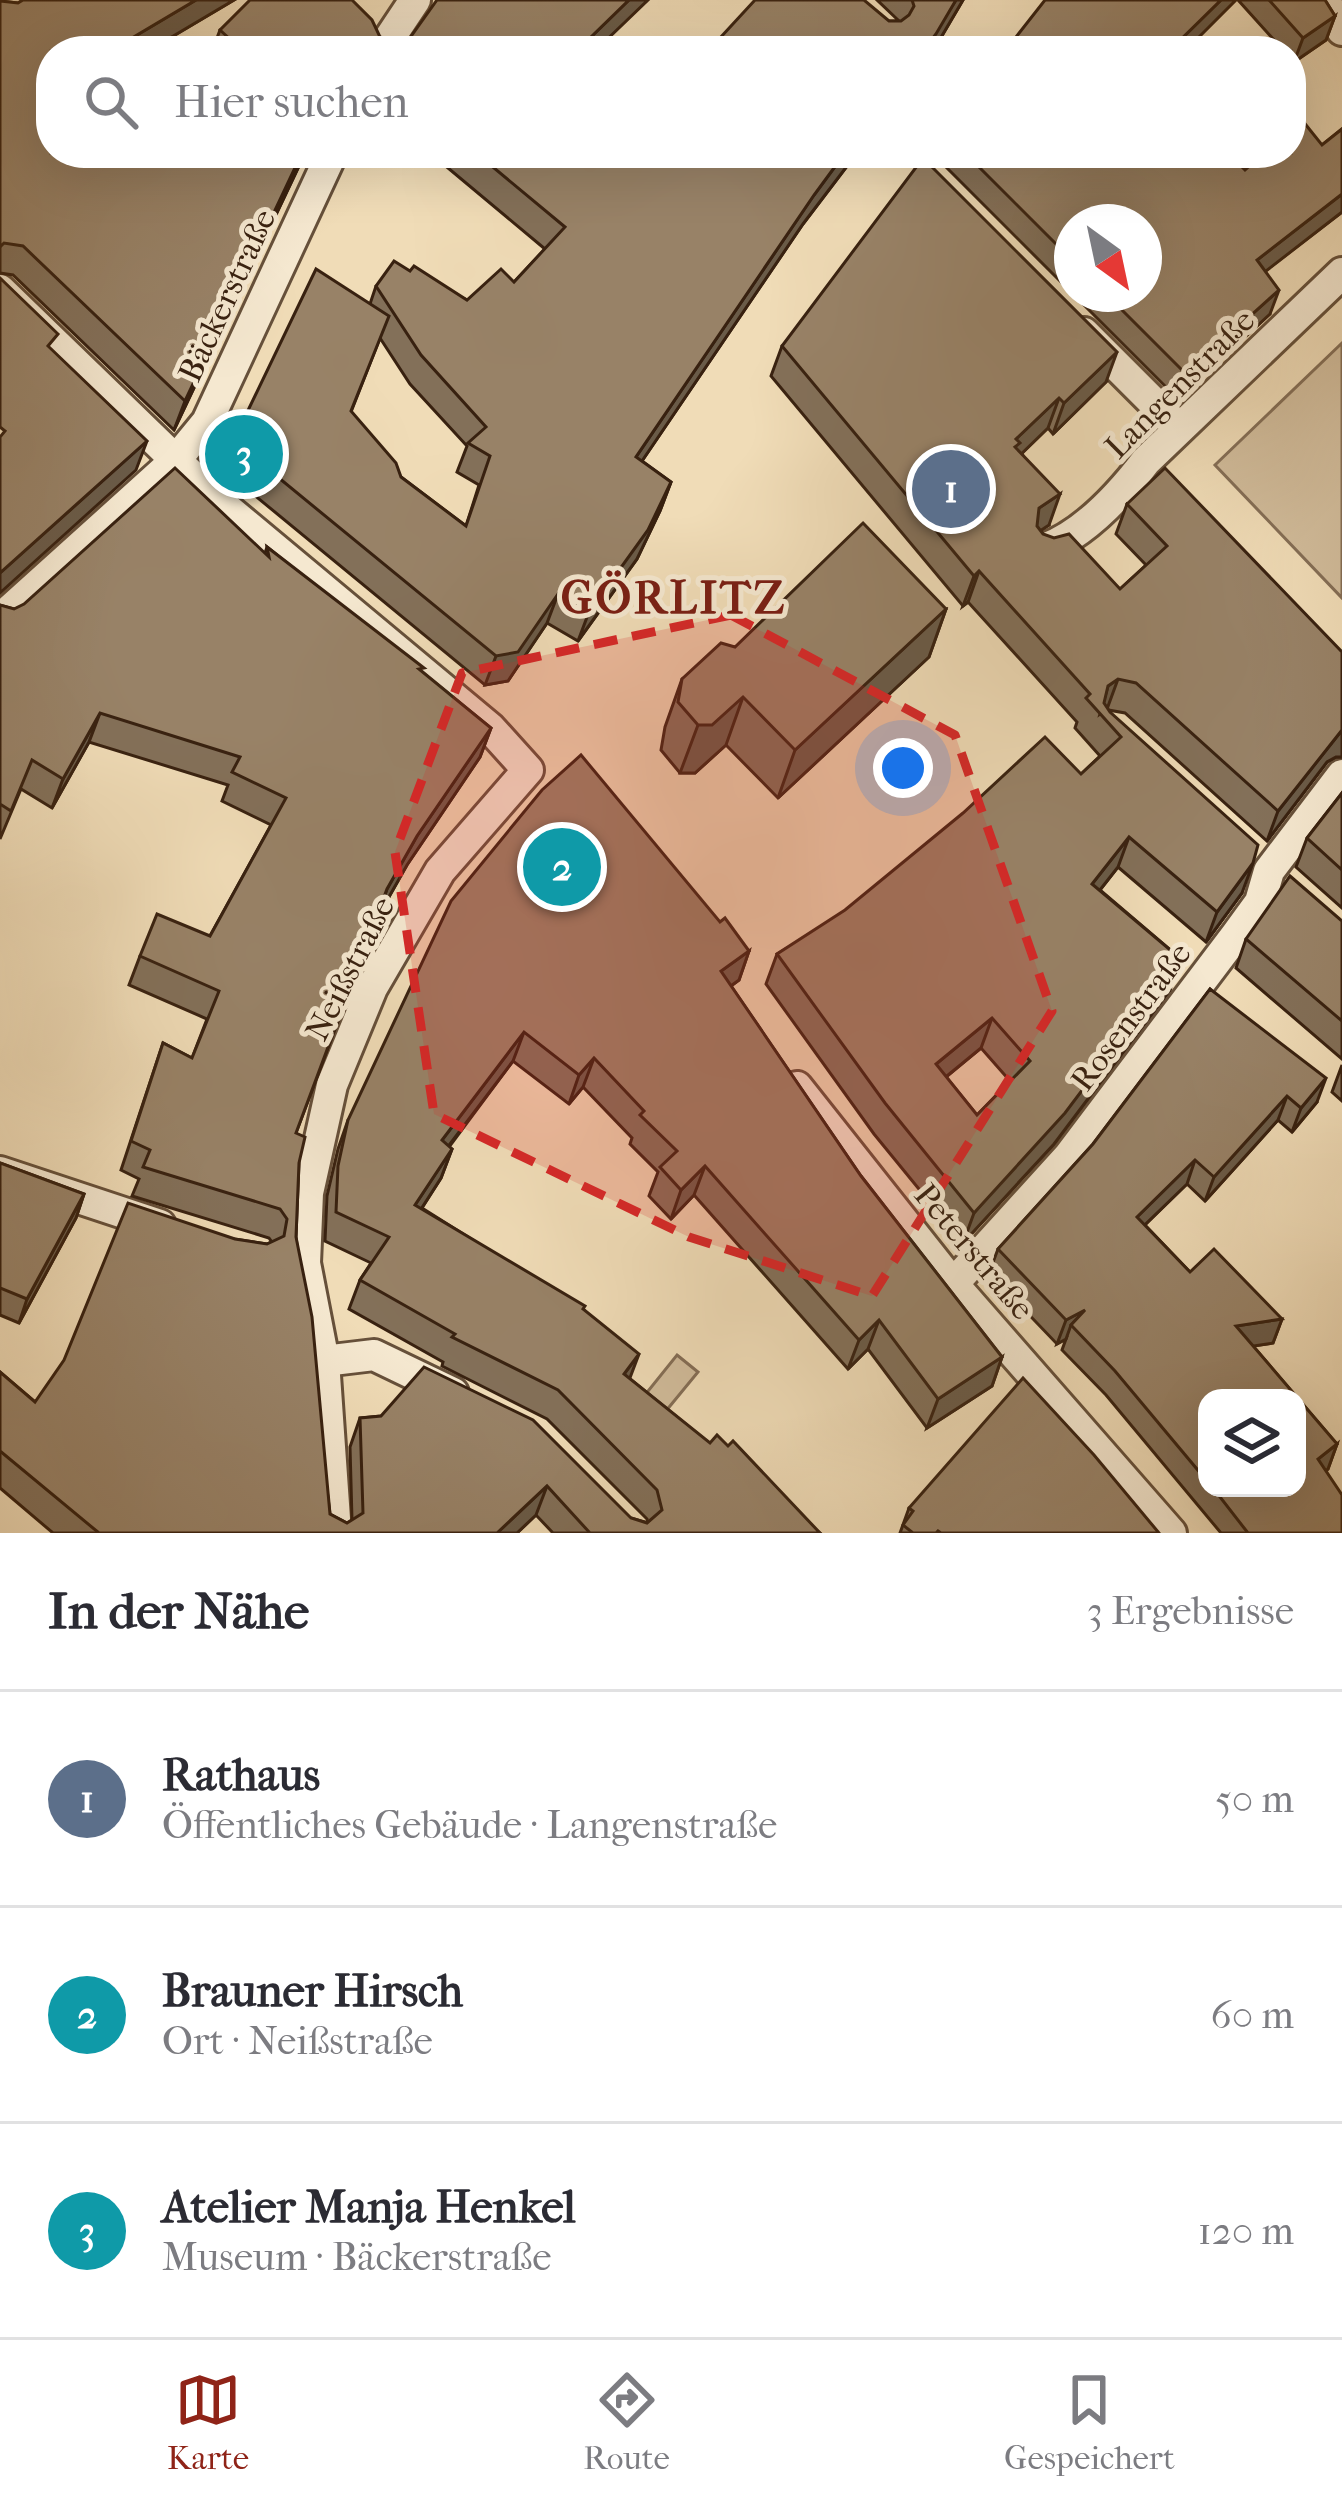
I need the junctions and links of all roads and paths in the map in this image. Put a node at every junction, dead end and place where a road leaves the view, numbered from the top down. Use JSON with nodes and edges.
{"nodes":[{"id":1,"x":415,"y":0,"type":"edge"},
{"id":2,"x":1324,"y":0,"type":"edge"},
{"id":3,"x":1342,"y":30,"type":"edge"},
{"id":4,"x":391,"y":36,"type":"edge"},
{"id":5,"x":325,"y":168,"type":"edge"},
{"id":6,"x":1342,"y":273,"type":"edge"},
{"id":7,"x":0,"y":290,"type":"edge"},
{"id":8,"x":1066,"y":314,"type":"edge"},
{"id":9,"x":1179,"y":428,"type":"junction"},
{"id":10,"x":175,"y":460,"type":"junction"},
{"id":11,"x":1057,"y":552,"type":"edge"},
{"id":12,"x":0,"y":619,"type":"edge"},
{"id":13,"x":1342,"y":775,"type":"edge"},
{"id":14,"x":1260,"y":863,"type":"junction"},
{"id":15,"x":1298,"y":896,"type":"edge"},
{"id":16,"x":776,"y":1057,"type":"edge"},
{"id":17,"x":0,"y":1172,"type":"edge"},
{"id":18,"x":186,"y":1234,"type":"edge"},
{"id":19,"x":953,"y":1284,"type":"junction"},
{"id":20,"x":324,"y":1361,"type":"junction"},
{"id":21,"x":475,"y":1404,"type":"edge"},
{"id":22,"x":336,"y":1533,"type":"edge"},
{"id":23,"x":1171,"y":1533,"type":"edge"}],
"edges":[{"from":1,"to":4,"type":"street"},
{"from":2,"to":3,"type":"street"},
{"from":5,"to":10,"type":"street","name":"Bäckerstraße"},
{"from":6,"to":9,"type":"street","name":"Langenstraße"},
{"from":7,"to":10,"type":"street"},
{"from":8,"to":9,"type":"street"},
{"from":9,"to":11,"type":"street","name":"Langenstraße"},
{"from":10,"to":12,"type":"street","name":"Bäckerstraße"},
{"from":10,"to":20,"type":"street","name":"Neißstraße"},
{"from":13,"to":14,"type":"street","name":"Rosenstraße"},
{"from":14,"to":15,"type":"street"},
{"from":14,"to":19,"type":"street","name":"Rosenstraße"},
{"from":16,"to":19,"type":"street","name":"Peterstraße"},
{"from":17,"to":18,"type":"street"},
{"from":19,"to":23,"type":"street","name":"Peterstraße"},
{"from":20,"to":21,"type":"street"},
{"from":20,"to":22,"type":"street","name":"Neißstraße"}]}
